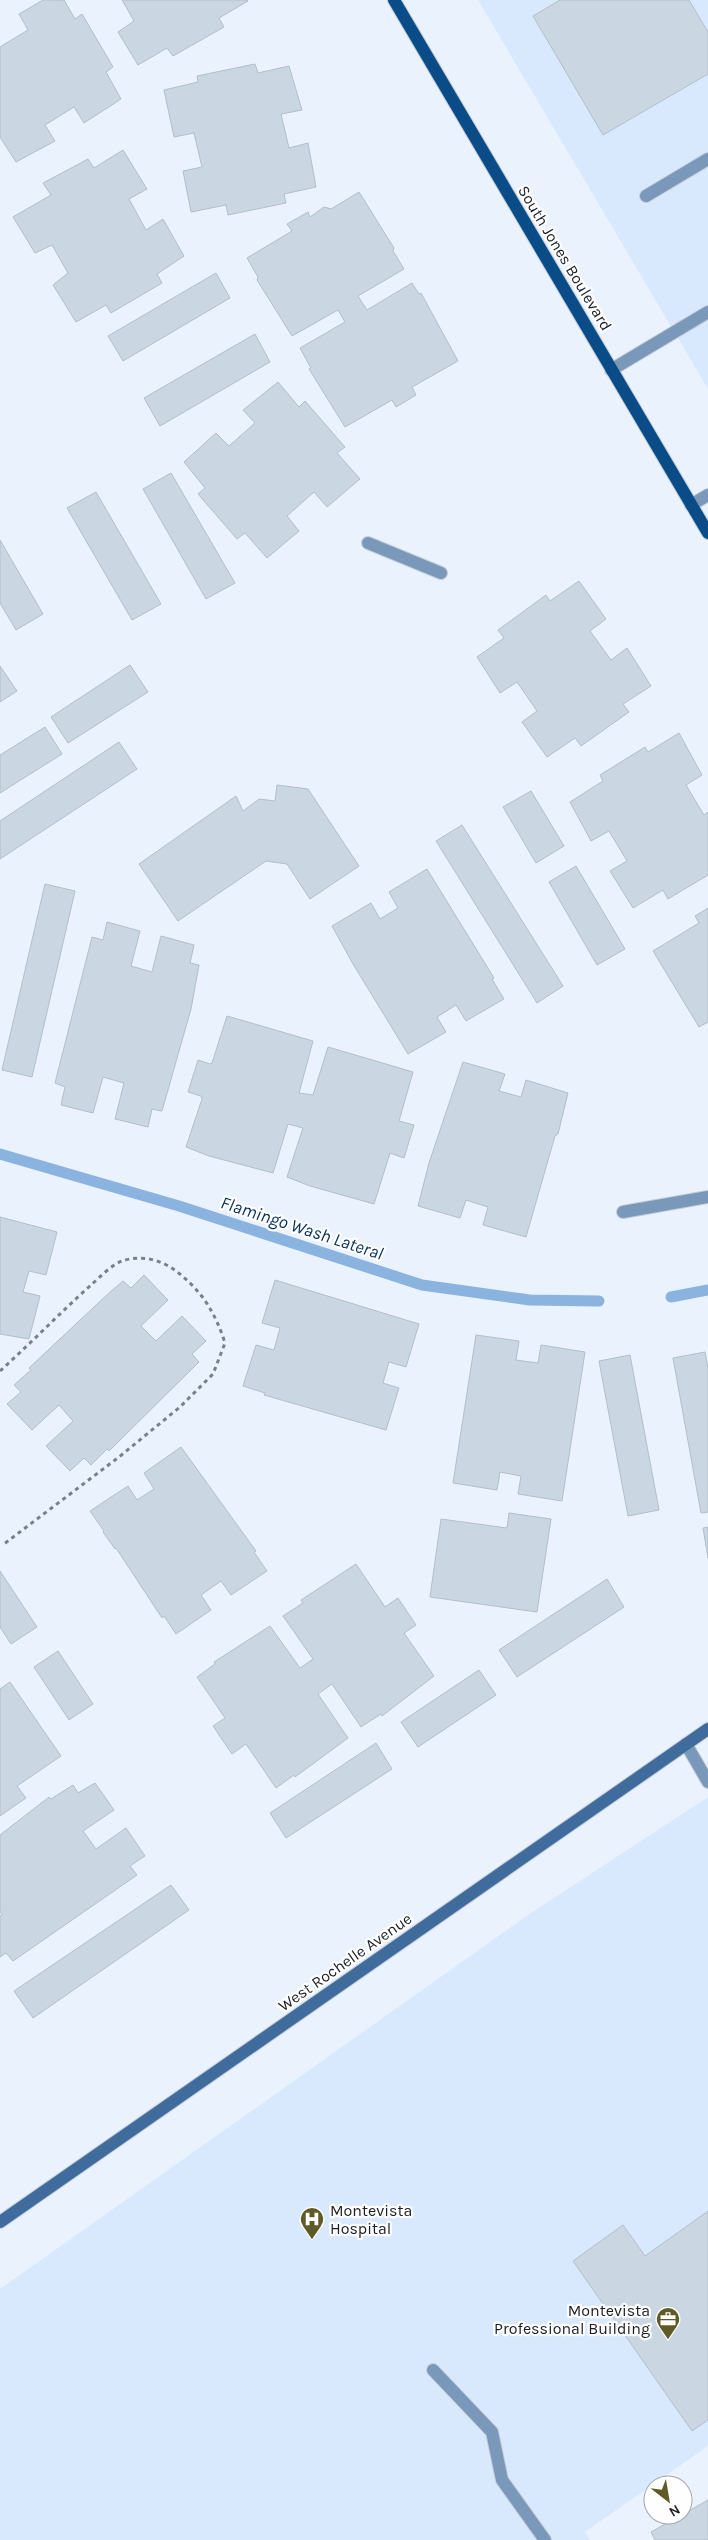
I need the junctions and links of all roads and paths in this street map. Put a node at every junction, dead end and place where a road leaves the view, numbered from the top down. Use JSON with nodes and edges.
{"nodes":[{"id":1,"x":394,"y":0,"type":"edge"},
{"id":2,"x":708,"y":159,"type":"edge"},
{"id":3,"x":646,"y":196,"type":"dead end"},
{"id":4,"x":708,"y":312,"type":"edge"},
{"id":5,"x":612,"y":370,"type":"junction"},
{"id":6,"x":708,"y":495,"type":"edge"},
{"id":7,"x":691,"y":505,"type":"junction"},
{"id":8,"x":708,"y":533,"type":"edge"},
{"id":9,"x":368,"y":543,"type":"dead end"},
{"id":10,"x":441,"y":573,"type":"dead end"},
{"id":11,"x":708,"y":1197,"type":"edge"},
{"id":12,"x":623,"y":1212,"type":"dead end"},
{"id":13,"x":0,"y":1371,"type":"edge"},
{"id":14,"x":4,"y":1544,"type":"dead end"},
{"id":15,"x":708,"y":1729,"type":"edge"},
{"id":16,"x":686,"y":1744,"type":"junction"},
{"id":17,"x":708,"y":1782,"type":"edge"},
{"id":18,"x":0,"y":2222,"type":"edge"},
{"id":19,"x":433,"y":2370,"type":"dead end"},
{"id":20,"x":545,"y":2540,"type":"edge"}],
"edges":[{"from":1,"to":5,"type":"main road","name":"South Jones Boulevard"},
{"from":2,"to":3,"type":"street"},
{"from":4,"to":5,"type":"street"},
{"from":5,"to":7,"type":"main road","name":"South Jones Boulevard"},
{"from":6,"to":7,"type":"street"},
{"from":7,"to":8,"type":"main road","name":"South Jones Boulevard"},
{"from":9,"to":10,"type":"street"},
{"from":11,"to":12,"type":"street"},
{"from":13,"to":14,"type":"path"},
{"from":15,"to":16,"type":"street","name":"West Rochelle Avenue"},
{"from":16,"to":17,"type":"street"},
{"from":16,"to":18,"type":"street","name":"West Rochelle Avenue"},
{"from":19,"to":20,"type":"street"}]}
